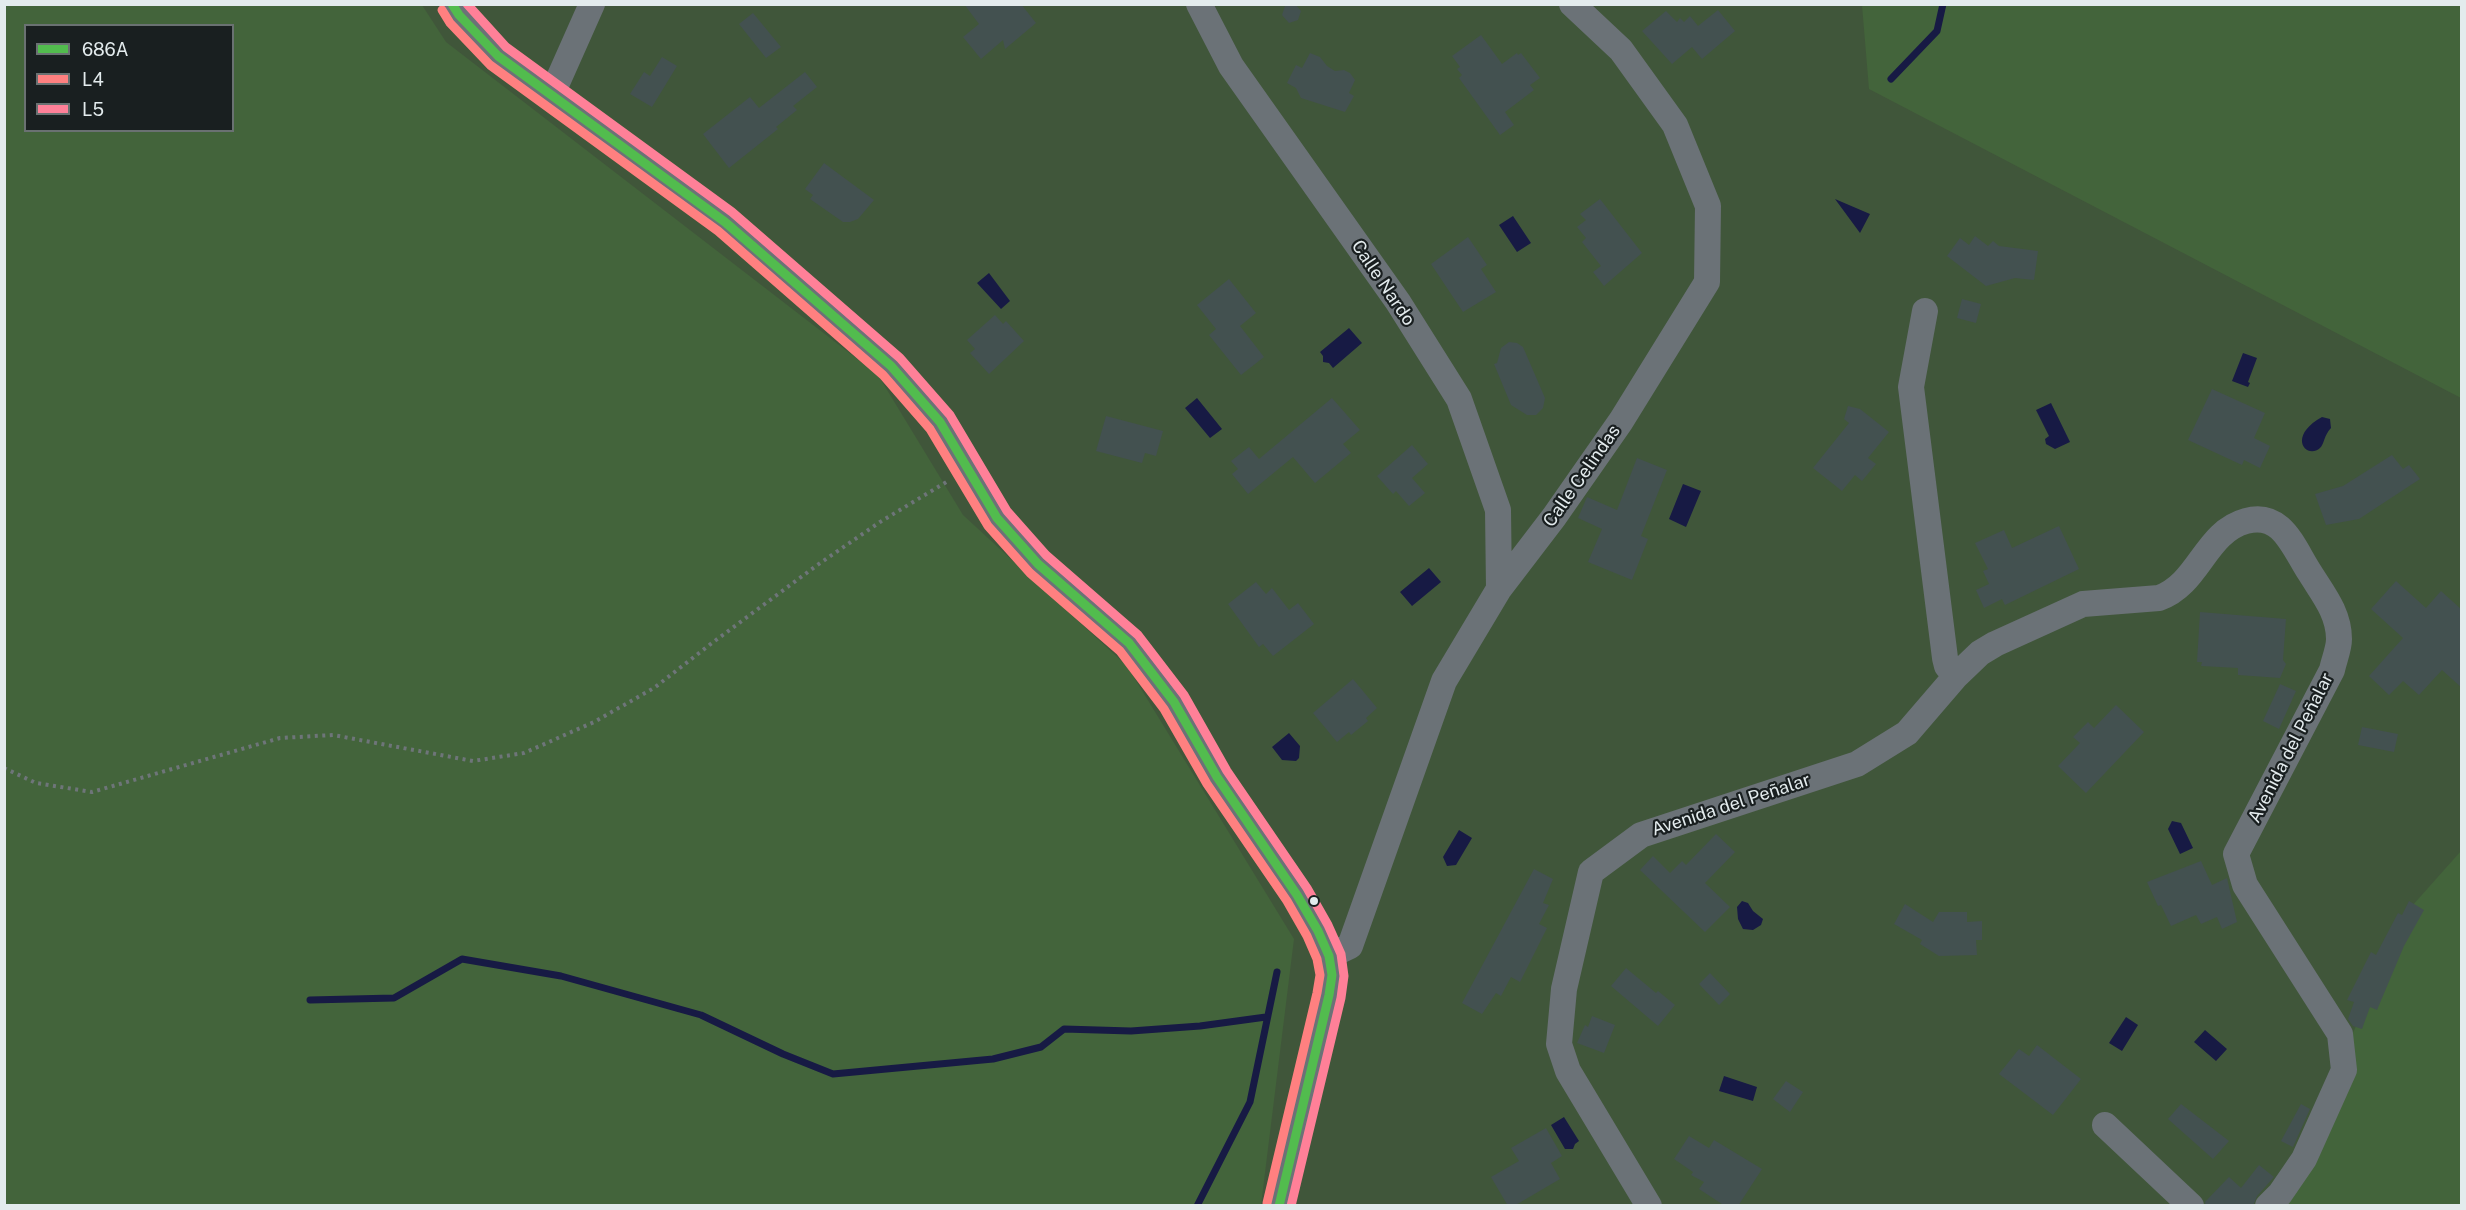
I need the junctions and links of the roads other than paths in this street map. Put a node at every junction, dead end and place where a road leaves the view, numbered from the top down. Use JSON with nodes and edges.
{"nodes":[{"id":1,"x":452,"y":4,"type":"edge"},
{"id":2,"x":592,"y":4,"type":"edge"},
{"id":3,"x":1199,"y":4,"type":"edge"},
{"id":4,"x":1572,"y":4,"type":"edge"},
{"id":5,"x":552,"y":93,"type":"junction"},
{"id":6,"x":1925,"y":311,"type":"dead end"},
{"id":7,"x":1499,"y":589,"type":"junction"},
{"id":8,"x":1956,"y":676,"type":"junction"},
{"id":9,"x":1329,"y":956,"type":"junction"},
{"id":10,"x":2105,"y":1125,"type":"dead end"},
{"id":11,"x":1279,"y":1206,"type":"edge"},
{"id":12,"x":1649,"y":1206,"type":"edge"},
{"id":13,"x":2190,"y":1206,"type":"edge"},
{"id":14,"x":2268,"y":1206,"type":"edge"}],
"edges":[{"from":1,"to":5,"type":"street"},
{"from":2,"to":5,"type":"street"},
{"from":3,"to":7,"type":"street","name":"Calle Nardo"},
{"from":4,"to":7,"type":"street","name":"Calle Celindas"},
{"from":5,"to":9,"type":"street"},
{"from":6,"to":8,"type":"street"},
{"from":7,"to":9,"type":"street","name":"Calle Celindas"},
{"from":8,"to":12,"type":"street","name":"Avenida del Peñalar"},
{"from":8,"to":14,"type":"street","name":"Avenida del Peñalar"},
{"from":9,"to":11,"type":"street"},
{"from":10,"to":13,"type":"street"}]}
